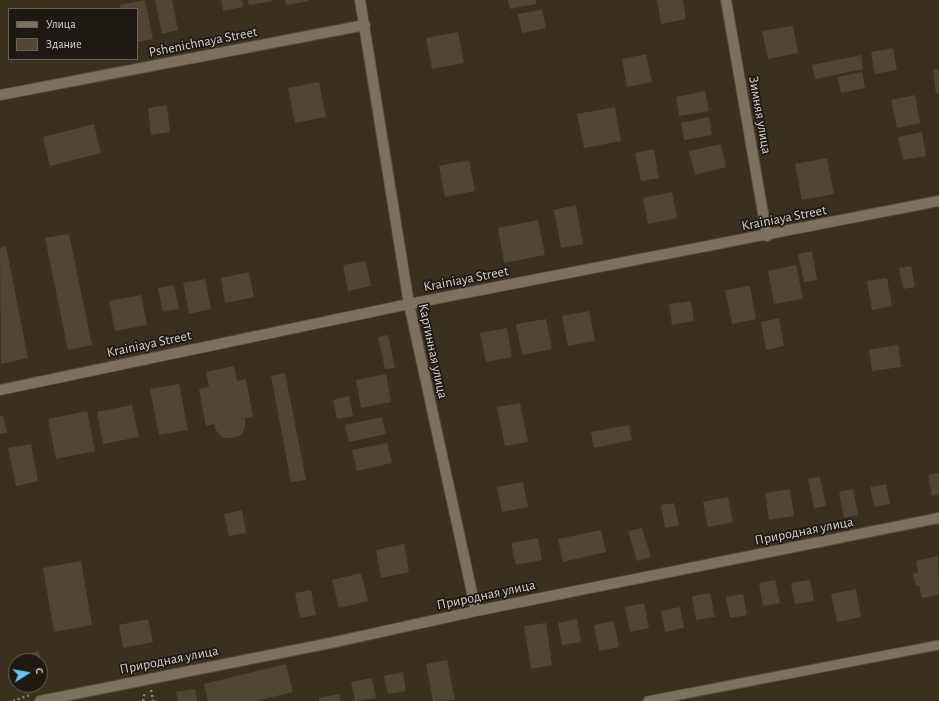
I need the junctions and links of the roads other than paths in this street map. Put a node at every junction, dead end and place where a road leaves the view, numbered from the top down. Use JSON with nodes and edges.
{"nodes":[{"id":1,"x":360,"y":0,"type":"edge"},
{"id":2,"x":726,"y":0,"type":"edge"},
{"id":3,"x":364,"y":26,"type":"junction"},
{"id":4,"x":0,"y":95,"type":"edge"},
{"id":5,"x":939,"y":201,"type":"edge"},
{"id":6,"x":767,"y":236,"type":"junction"},
{"id":7,"x":409,"y":304,"type":"junction"},
{"id":8,"x":0,"y":390,"type":"edge"},
{"id":9,"x":939,"y":518,"type":"edge"},
{"id":10,"x":476,"y":611,"type":"junction"},
{"id":11,"x":939,"y":645,"type":"edge"},
{"id":12,"x":40,"y":701,"type":"edge"},
{"id":13,"x":648,"y":701,"type":"edge"}],
"edges":[{"from":1,"to":3,"type":"street","name":"Картинная улица"},
{"from":2,"to":6,"type":"street","name":"Зимняя улица"},
{"from":3,"to":4,"type":"street","name":"Pshenichnaya Street"},
{"from":3,"to":7,"type":"street","name":"Картинная улица"},
{"from":5,"to":6,"type":"street","name":"Krainiaya Street"},
{"from":6,"to":7,"type":"street","name":"Krainiaya Street"},
{"from":7,"to":8,"type":"street","name":"Krainiaya Street"},
{"from":7,"to":10,"type":"street","name":"Картинная улица"},
{"from":9,"to":10,"type":"street","name":"Природная улица"},
{"from":10,"to":12,"type":"street","name":"Природная улица"},
{"from":11,"to":13,"type":"lane"}]}
